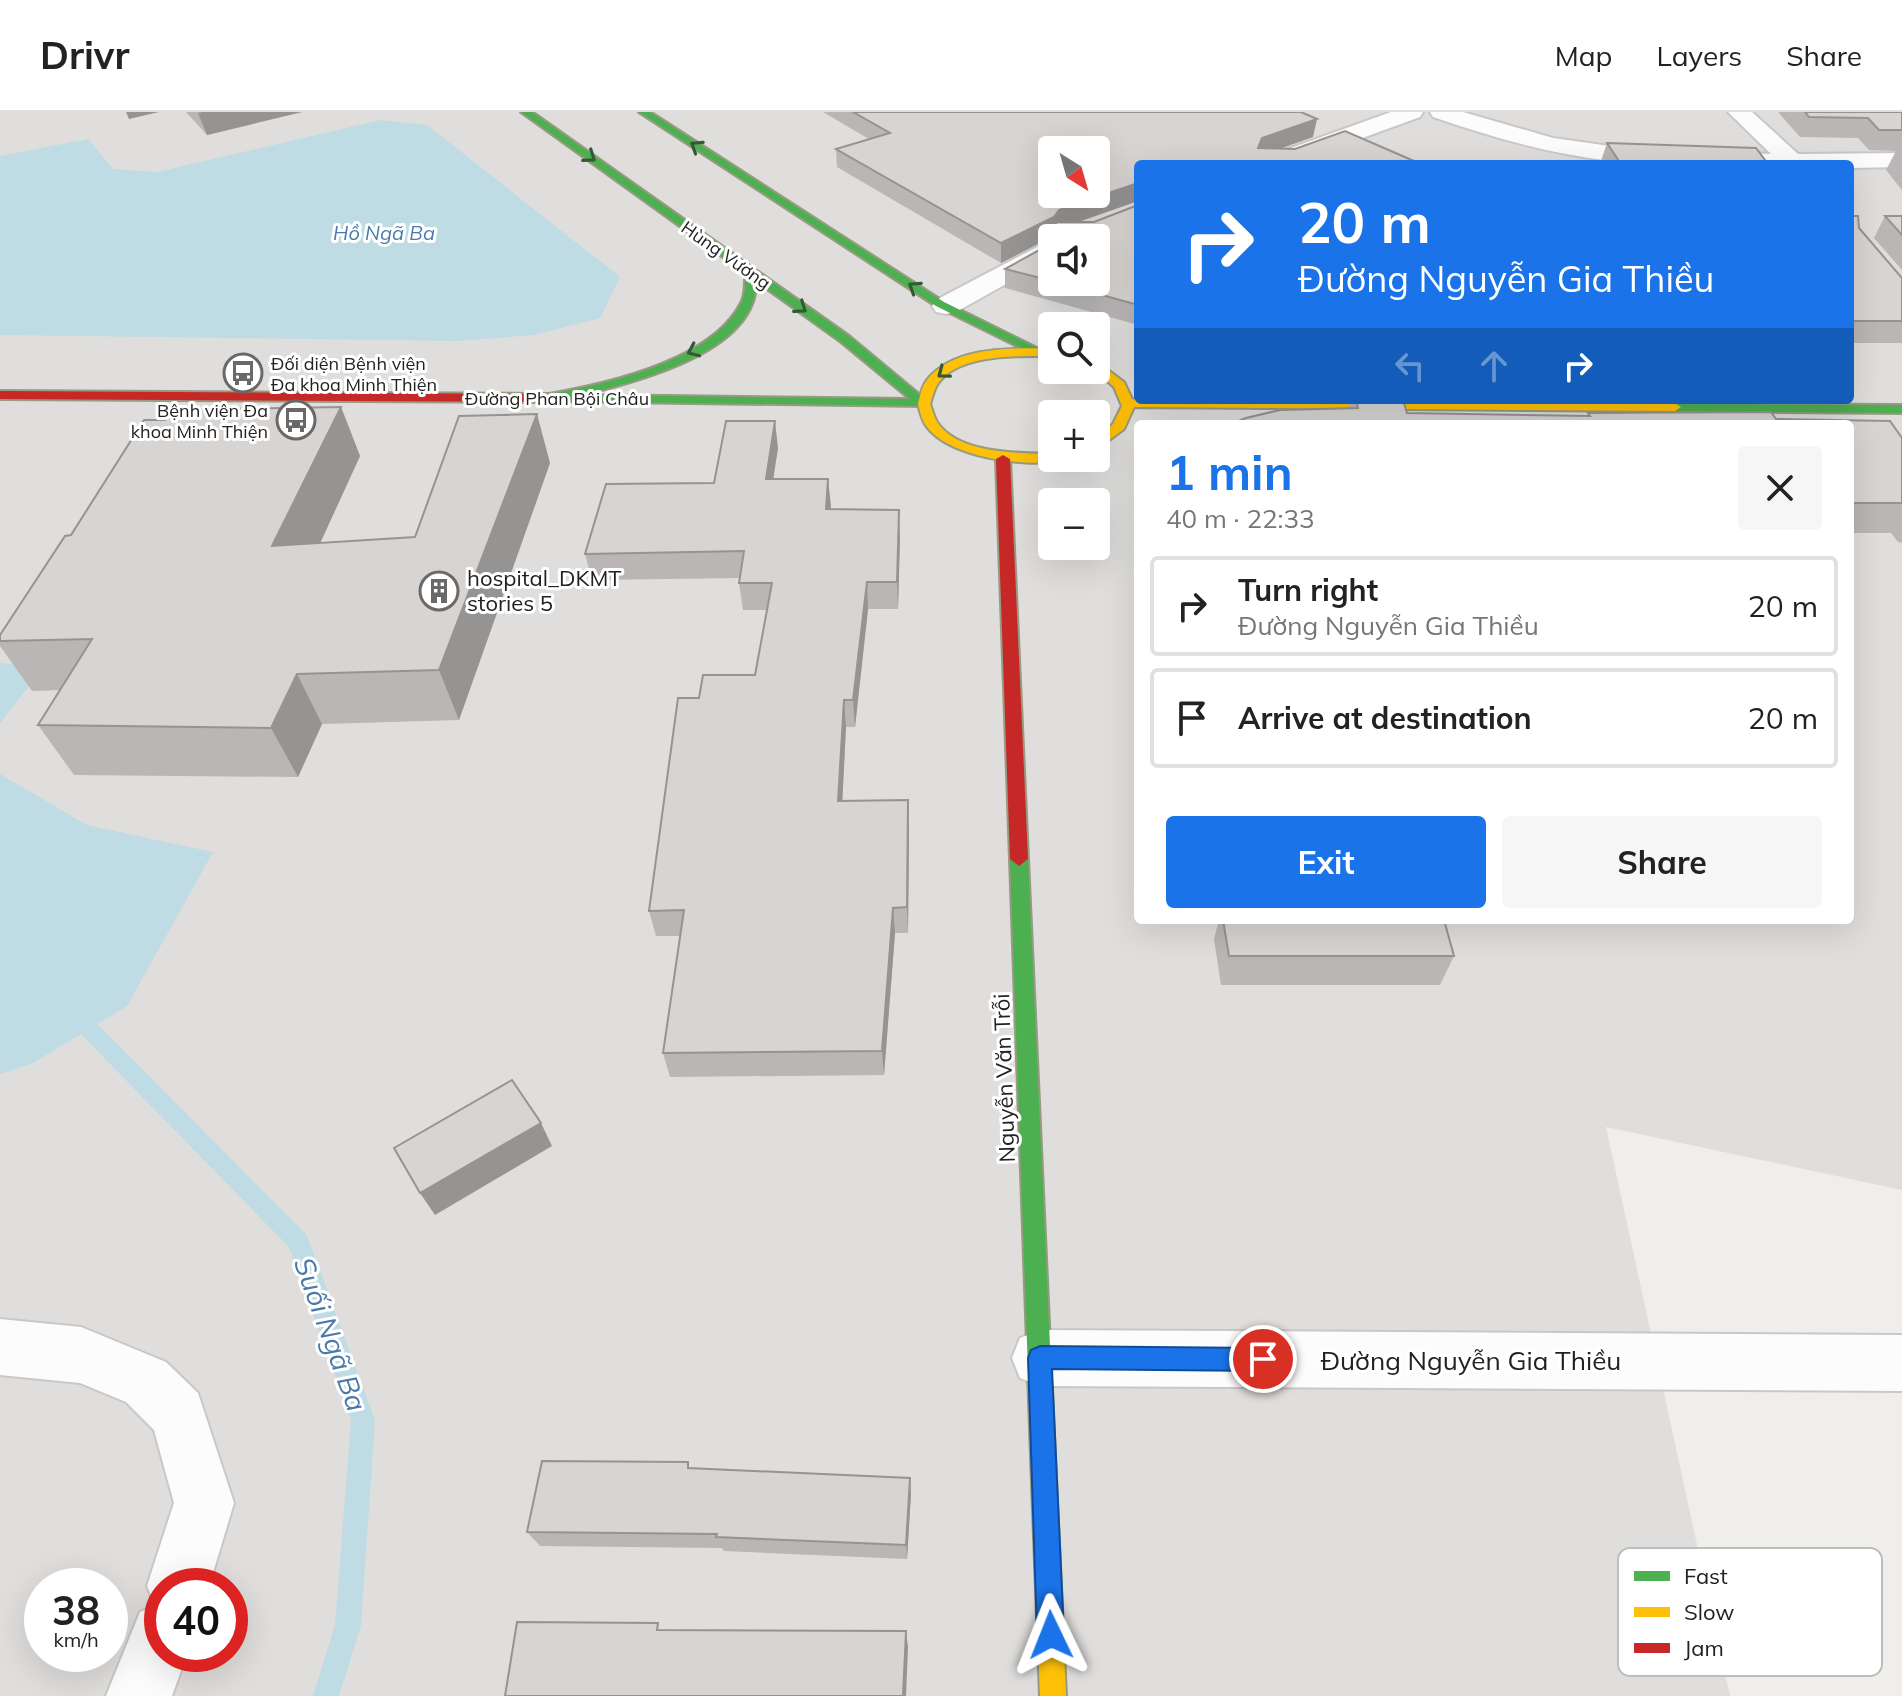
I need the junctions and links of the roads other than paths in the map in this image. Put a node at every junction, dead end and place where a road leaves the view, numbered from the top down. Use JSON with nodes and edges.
{"nodes":[{"id":1,"x":526,"y":112,"type":"edge"},
{"id":2,"x":644,"y":112,"type":"edge"},
{"id":3,"x":1412,"y":112,"type":"edge"},
{"id":4,"x":1441,"y":112,"type":"edge"},
{"id":5,"x":1739,"y":112,"type":"edge"},
{"id":6,"x":1280,"y":160,"type":"edge"},
{"id":7,"x":1687,"y":160,"type":"edge"},
{"id":8,"x":1791,"y":160,"type":"edge"},
{"id":9,"x":1902,"y":160,"type":"edge"},
{"id":10,"x":1854,"y":161,"type":"edge"},
{"id":11,"x":1038,"y":255,"type":"edge"},
{"id":12,"x":750,"y":271,"type":"junction"},
{"id":13,"x":946,"y":306,"type":"junction"},
{"id":14,"x":1033,"y":349,"type":"junction"},
{"id":15,"x":1038,"y":350,"type":"edge"},
{"id":16,"x":1110,"y":376,"type":"edge"},
{"id":17,"x":0,"y":395,"type":"edge"},
{"id":18,"x":555,"y":398,"type":"junction"},
{"id":19,"x":922,"y":403,"type":"junction"},
{"id":20,"x":1129,"y":403,"type":"junction"},
{"id":21,"x":1134,"y":403,"type":"edge"},
{"id":22,"x":1258,"y":404,"type":"edge"},
{"id":23,"x":1902,"y":409,"type":"edge"},
{"id":24,"x":1110,"y":437,"type":"edge"},
{"id":25,"x":1038,"y":458,"type":"edge"},
{"id":26,"x":1003,"y":459,"type":"junction"},
{"id":27,"x":0,"y":1347,"type":"edge"},
{"id":28,"x":1040,"y":1358,"type":"junction"},
{"id":29,"x":1902,"y":1363,"type":"edge"},
{"id":30,"x":184,"y":1568,"type":"edge"},
{"id":31,"x":148,"y":1672,"type":"edge"},
{"id":32,"x":139,"y":1696,"type":"edge"},
{"id":33,"x":1053,"y":1696,"type":"edge"}],
"edges":[{"from":1,"to":12,"type":"main road","name":"Hùng Vương","one_way":true},
{"from":13,"to":2,"type":"main road","one_way":true},
{"from":3,"to":6,"type":"street"},
{"from":4,"to":7,"type":"street"},
{"from":5,"to":8,"type":"street"},
{"from":9,"to":10,"type":"street"},
{"from":11,"to":13,"type":"street"},
{"from":12,"to":18,"type":"main road","one_way":true},
{"from":12,"to":19,"type":"main road","name":"Hùng Vương","one_way":true},
{"from":13,"to":14,"type":"main road"},
{"from":14,"to":15,"type":"main road"},
{"from":14,"to":19,"type":"main road","one_way":true},
{"from":16,"to":20,"type":"main road"},
{"from":17,"to":18,"type":"main road","name":"Đường Phan Bội Châu"},
{"from":18,"to":19,"type":"main road","name":"Đường Phan Bội Châu"},
{"from":19,"to":26,"type":"main road","name":"Hùng Vương"},
{"from":20,"to":21,"type":"main road"},
{"from":20,"to":24,"type":"main road"},
{"from":22,"to":23,"type":"main road"},
{"from":25,"to":26,"type":"main road","name":"Hùng Vương"},
{"from":26,"to":28,"type":"main road","name":"Nguyễn Văn Trỗi"},
{"from":27,"to":30,"type":"street"},
{"from":28,"to":29,"type":"street","name":"Đường Nguyễn Gia Thiều"},
{"from":28,"to":33,"type":"main road","name":"Nguyễn Văn Trỗi"},
{"from":31,"to":32,"type":"street"}]}
